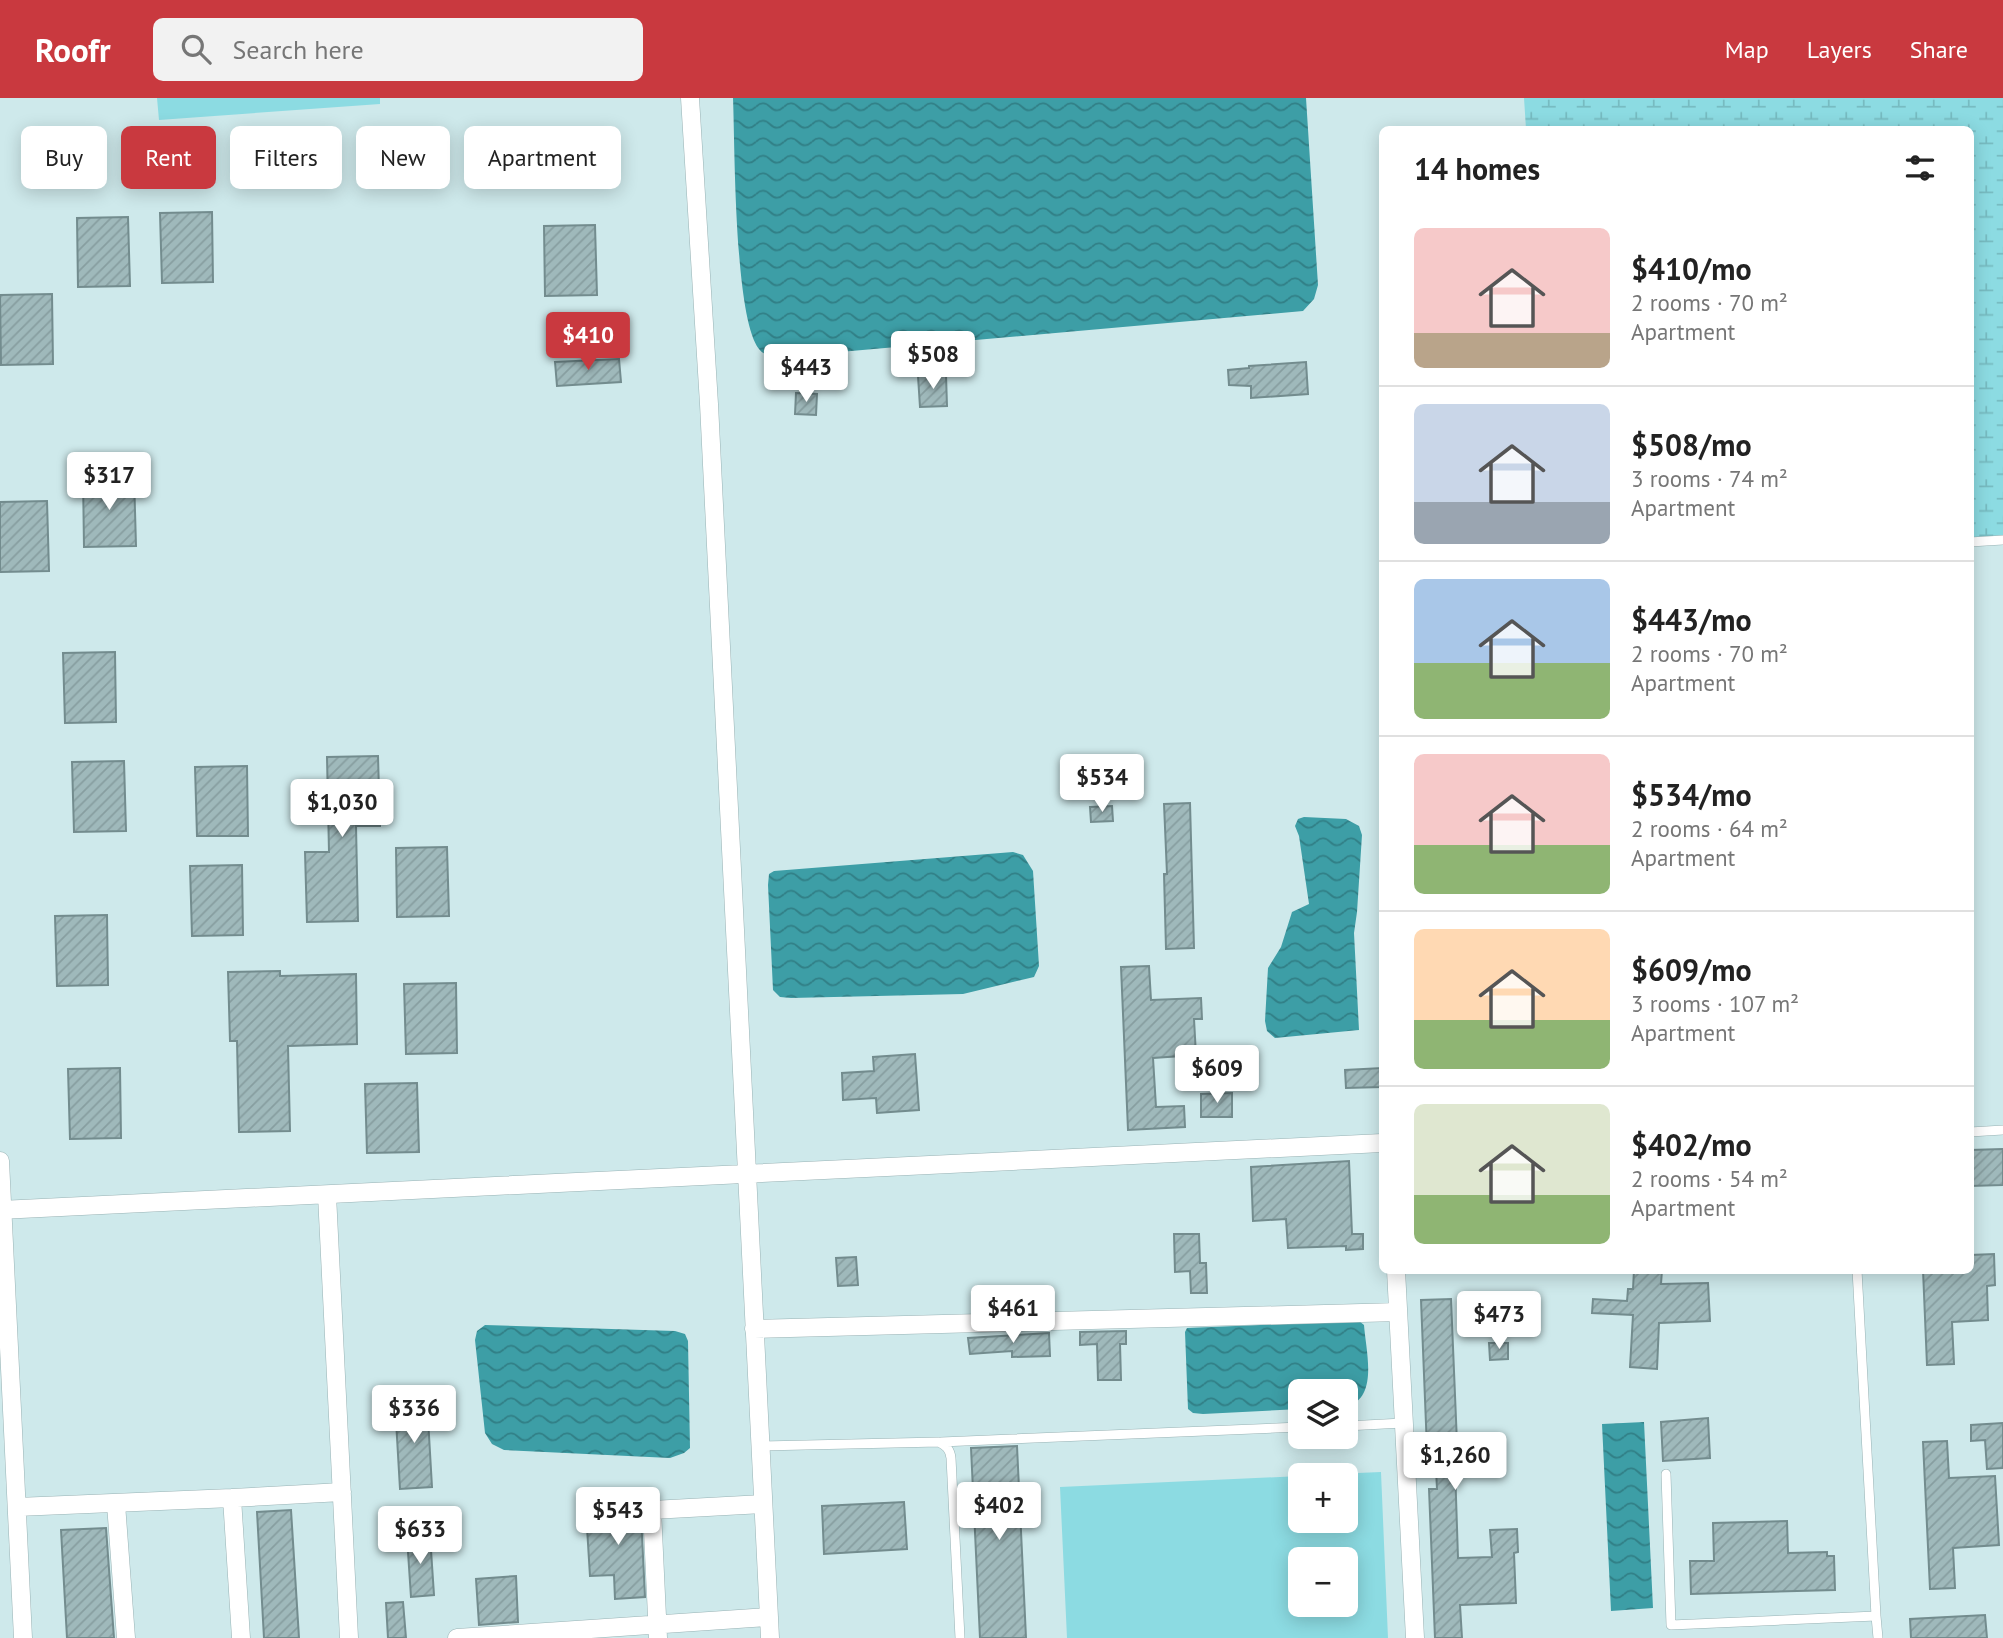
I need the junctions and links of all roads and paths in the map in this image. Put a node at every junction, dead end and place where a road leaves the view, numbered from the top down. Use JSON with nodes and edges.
{"nodes":[{"id":1,"x":690,"y":98,"type":"edge"},
{"id":2,"x":2003,"y":540,"type":"edge"},
{"id":3,"x":1974,"y":542,"type":"edge"},
{"id":4,"x":2003,"y":1130,"type":"edge"},
{"id":5,"x":1974,"y":1132,"type":"edge"},
{"id":6,"x":1379,"y":1143,"type":"edge"},
{"id":7,"x":0,"y":1161,"type":"edge"},
{"id":8,"x":746,"y":1174,"type":"junction"},
{"id":9,"x":327,"y":1195,"type":"junction"},
{"id":10,"x":1,"y":1210,"type":"edge"},
{"id":11,"x":1396,"y":1274,"type":"edge"},
{"id":12,"x":1857,"y":1274,"type":"edge"},
{"id":13,"x":1398,"y":1312,"type":"junction"},
{"id":14,"x":754,"y":1329,"type":"junction"},
{"id":15,"x":1403,"y":1423,"type":"junction"},
{"id":16,"x":1358,"y":1425,"type":"edge"},
{"id":17,"x":1288,"y":1427,"type":"edge"},
{"id":18,"x":939,"y":1442,"type":"junction"},
{"id":19,"x":761,"y":1447,"type":"junction"},
{"id":20,"x":1667,"y":1474,"type":"dead end"},
{"id":21,"x":342,"y":1492,"type":"junction"},
{"id":22,"x":232,"y":1498,"type":"junction"},
{"id":23,"x":116,"y":1504,"type":"junction"},
{"id":24,"x":763,"y":1504,"type":"junction"},
{"id":25,"x":17,"y":1507,"type":"junction"},
{"id":26,"x":1876,"y":1616,"type":"junction"},
{"id":27,"x":769,"y":1617,"type":"junction"},
{"id":28,"x":658,"y":1631,"type":"edge"},
{"id":29,"x":23,"y":1638,"type":"edge"},
{"id":30,"x":126,"y":1638,"type":"edge"},
{"id":31,"x":241,"y":1638,"type":"edge"},
{"id":32,"x":349,"y":1638,"type":"edge"},
{"id":33,"x":457,"y":1638,"type":"edge"},
{"id":34,"x":771,"y":1638,"type":"edge"},
{"id":35,"x":960,"y":1638,"type":"edge"},
{"id":36,"x":1415,"y":1638,"type":"edge"},
{"id":37,"x":1878,"y":1638,"type":"edge"}],
"edges":[{"from":1,"to":8,"type":"street"},
{"from":2,"to":3,"type":"lane"},
{"from":4,"to":5,"type":"lane"},
{"from":6,"to":8,"type":"street"},
{"from":7,"to":10,"type":"street"},
{"from":8,"to":9,"type":"street"},
{"from":8,"to":14,"type":"street"},
{"from":9,"to":10,"type":"street"},
{"from":9,"to":21,"type":"street"},
{"from":10,"to":25,"type":"street"},
{"from":11,"to":13,"type":"street"},
{"from":12,"to":26,"type":"lane"},
{"from":13,"to":14,"type":"street"},
{"from":13,"to":15,"type":"street"},
{"from":14,"to":19,"type":"street"},
{"from":15,"to":16,"type":"lane"},
{"from":15,"to":36,"type":"street"},
{"from":17,"to":18,"type":"lane"},
{"from":18,"to":19,"type":"lane"},
{"from":18,"to":35,"type":"lane"},
{"from":19,"to":24,"type":"street"},
{"from":20,"to":26,"type":"lane"},
{"from":21,"to":22,"type":"street"},
{"from":21,"to":32,"type":"street"},
{"from":22,"to":23,"type":"street"},
{"from":22,"to":31,"type":"street"},
{"from":23,"to":25,"type":"street"},
{"from":23,"to":30,"type":"street"},
{"from":24,"to":27,"type":"street"},
{"from":24,"to":28,"type":"street"},
{"from":25,"to":29,"type":"street"},
{"from":26,"to":37,"type":"lane"},
{"from":27,"to":28,"type":"street"},
{"from":27,"to":34,"type":"street"},
{"from":28,"to":33,"type":"street"}]}
